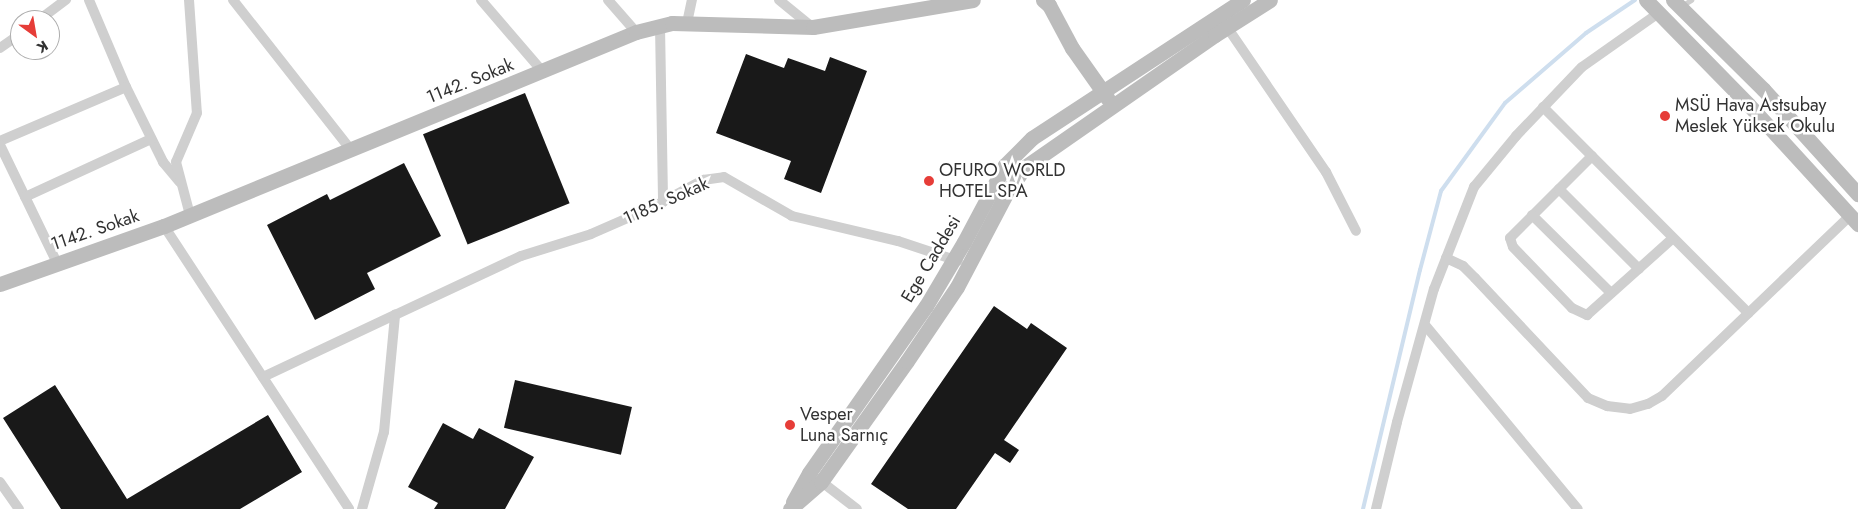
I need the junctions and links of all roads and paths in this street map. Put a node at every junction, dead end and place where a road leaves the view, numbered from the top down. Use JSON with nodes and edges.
{"nodes":[{"id":1,"x":66,"y":0,"type":"edge"},
{"id":2,"x":89,"y":0,"type":"edge"},
{"id":3,"x":190,"y":0,"type":"edge"},
{"id":4,"x":232,"y":0,"type":"edge"},
{"id":5,"x":481,"y":0,"type":"edge"},
{"id":6,"x":608,"y":0,"type":"edge"},
{"id":7,"x":692,"y":0,"type":"edge"},
{"id":8,"x":779,"y":0,"type":"edge"},
{"id":9,"x":973,"y":0,"type":"edge"},
{"id":10,"x":1043,"y":0,"type":"edge"},
{"id":11,"x":1243,"y":0,"type":"edge"},
{"id":12,"x":1270,"y":0,"type":"edge"},
{"id":13,"x":1646,"y":0,"type":"edge"},
{"id":14,"x":1681,"y":2,"type":"edge"},
{"id":15,"x":939,"y":4,"type":"edge"},
{"id":16,"x":52,"y":10,"type":"edge"},
{"id":17,"x":1657,"y":14,"type":"junction"},
{"id":18,"x":686,"y":23,"type":"junction"},
{"id":19,"x":660,"y":26,"type":"junction"},
{"id":20,"x":1227,"y":27,"type":"junction"},
{"id":21,"x":813,"y":28,"type":"junction"},
{"id":22,"x":636,"y":32,"type":"junction"},
{"id":23,"x":542,"y":71,"type":"junction"},
{"id":24,"x":126,"y":87,"type":"junction"},
{"id":25,"x":1103,"y":92,"type":"junction"},
{"id":26,"x":1113,"y":106,"type":"junction"},
{"id":27,"x":1543,"y":107,"type":"junction"},
{"id":28,"x":151,"y":139,"type":"junction"},
{"id":29,"x":0,"y":140,"type":"edge"},
{"id":30,"x":0,"y":145,"type":"edge"},
{"id":31,"x":351,"y":150,"type":"junction"},
{"id":32,"x":1592,"y":156,"type":"junction"},
{"id":33,"x":3,"y":160,"type":"edge"},
{"id":34,"x":182,"y":184,"type":"junction"},
{"id":35,"x":1559,"y":189,"type":"junction"},
{"id":36,"x":1858,"y":194,"type":"edge"},
{"id":37,"x":25,"y":197,"type":"junction"},
{"id":38,"x":663,"y":202,"type":"junction"},
{"id":39,"x":190,"y":215,"type":"junction"},
{"id":40,"x":1532,"y":215,"type":"junction"},
{"id":41,"x":1854,"y":220,"type":"edge"},
{"id":42,"x":164,"y":226,"type":"junction"},
{"id":43,"x":1356,"y":231,"type":"dead end"},
{"id":44,"x":1673,"y":238,"type":"junction"},
{"id":45,"x":1446,"y":258,"type":"junction"},
{"id":46,"x":954,"y":260,"type":"junction"},
{"id":47,"x":56,"y":263,"type":"junction"},
{"id":48,"x":969,"y":264,"type":"junction"},
{"id":49,"x":1638,"y":269,"type":"junction"},
{"id":50,"x":0,"y":284,"type":"edge"},
{"id":51,"x":1611,"y":293,"type":"junction"},
{"id":52,"x":1748,"y":313,"type":"junction"},
{"id":53,"x":395,"y":315,"type":"junction"},
{"id":54,"x":1425,"y":325,"type":"junction"},
{"id":55,"x":263,"y":378,"type":"junction"},
{"id":56,"x":815,"y":477,"type":"junction"},
{"id":57,"x":0,"y":482,"type":"edge"},
{"id":58,"x":19,"y":509,"type":"edge"},
{"id":59,"x":348,"y":509,"type":"edge"},
{"id":60,"x":362,"y":509,"type":"edge"},
{"id":61,"x":789,"y":509,"type":"edge"},
{"id":62,"x":857,"y":509,"type":"edge"},
{"id":63,"x":1376,"y":509,"type":"edge"},
{"id":64,"x":1578,"y":509,"type":"edge"}],
"edges":[{"from":1,"to":16,"type":"street"},
{"from":2,"to":24,"type":"street"},
{"from":3,"to":34,"type":"street"},
{"from":4,"to":31,"type":"street"},
{"from":5,"to":23,"type":"street"},
{"from":6,"to":22,"type":"street"},
{"from":7,"to":18,"type":"street"},
{"from":8,"to":21,"type":"street"},
{"from":9,"to":15,"type":"street","name":"1142. Sokak"},
{"from":10,"to":25,"type":"street"},
{"from":11,"to":25,"type":"street","name":"Ege Caddesi"},
{"from":12,"to":20,"type":"street"},
{"from":13,"to":17,"type":"street"},
{"from":14,"to":36,"type":"street"},
{"from":15,"to":21,"type":"street","name":"1142. Sokak"},
{"from":17,"to":27,"type":"street"},
{"from":17,"to":41,"type":"street"},
{"from":18,"to":19,"type":"street","name":"1142. Sokak"},
{"from":18,"to":21,"type":"street","name":"1142. Sokak"},
{"from":19,"to":22,"type":"street","name":"1142. Sokak"},
{"from":19,"to":38,"type":"street"},
{"from":20,"to":26,"type":"street"},
{"from":20,"to":43,"type":"street"},
{"from":22,"to":23,"type":"street","name":"1142. Sokak"},
{"from":23,"to":31,"type":"street","name":"1142. Sokak"},
{"from":24,"to":28,"type":"street"},
{"from":24,"to":29,"type":"street"},
{"from":25,"to":26,"type":"street"},
{"from":25,"to":46,"type":"street","name":"Ege Caddesi"},
{"from":26,"to":48,"type":"street"},
{"from":27,"to":32,"type":"street"},
{"from":27,"to":45,"type":"street"},
{"from":28,"to":34,"type":"street"},
{"from":28,"to":37,"type":"street"},
{"from":30,"to":33,"type":"street"},
{"from":31,"to":39,"type":"street","name":"1142. Sokak"},
{"from":32,"to":35,"type":"street"},
{"from":32,"to":44,"type":"street"},
{"from":33,"to":37,"type":"street"},
{"from":34,"to":39,"type":"street"},
{"from":35,"to":40,"type":"street"},
{"from":35,"to":49,"type":"street"},
{"from":37,"to":47,"type":"street"},
{"from":38,"to":46,"type":"street","name":"1185. Sokak"},
{"from":38,"to":53,"type":"street","name":"1185. Sokak"},
{"from":39,"to":42,"type":"street","name":"1142. Sokak"},
{"from":40,"to":51,"type":"street"},
{"from":40,"to":51,"type":"street"},
{"from":41,"to":52,"type":"street"},
{"from":42,"to":47,"type":"street","name":"1142. Sokak"},
{"from":42,"to":55,"type":"street"},
{"from":44,"to":49,"type":"street"},
{"from":44,"to":52,"type":"street"},
{"from":45,"to":52,"type":"street"},
{"from":45,"to":54,"type":"street"},
{"from":46,"to":48,"type":"street","name":"1185. Sokak"},
{"from":46,"to":56,"type":"street","name":"Ege Caddesi"},
{"from":47,"to":50,"type":"street","name":"1142. Sokak"},
{"from":48,"to":56,"type":"street"},
{"from":49,"to":51,"type":"street"},
{"from":53,"to":55,"type":"street","name":"1185. Sokak"},
{"from":53,"to":60,"type":"street"},
{"from":54,"to":63,"type":"street"},
{"from":54,"to":64,"type":"street"},
{"from":55,"to":59,"type":"street"},
{"from":56,"to":61,"type":"street","name":"Ege Caddesi"},
{"from":56,"to":62,"type":"street"},
{"from":57,"to":58,"type":"street"}]}
